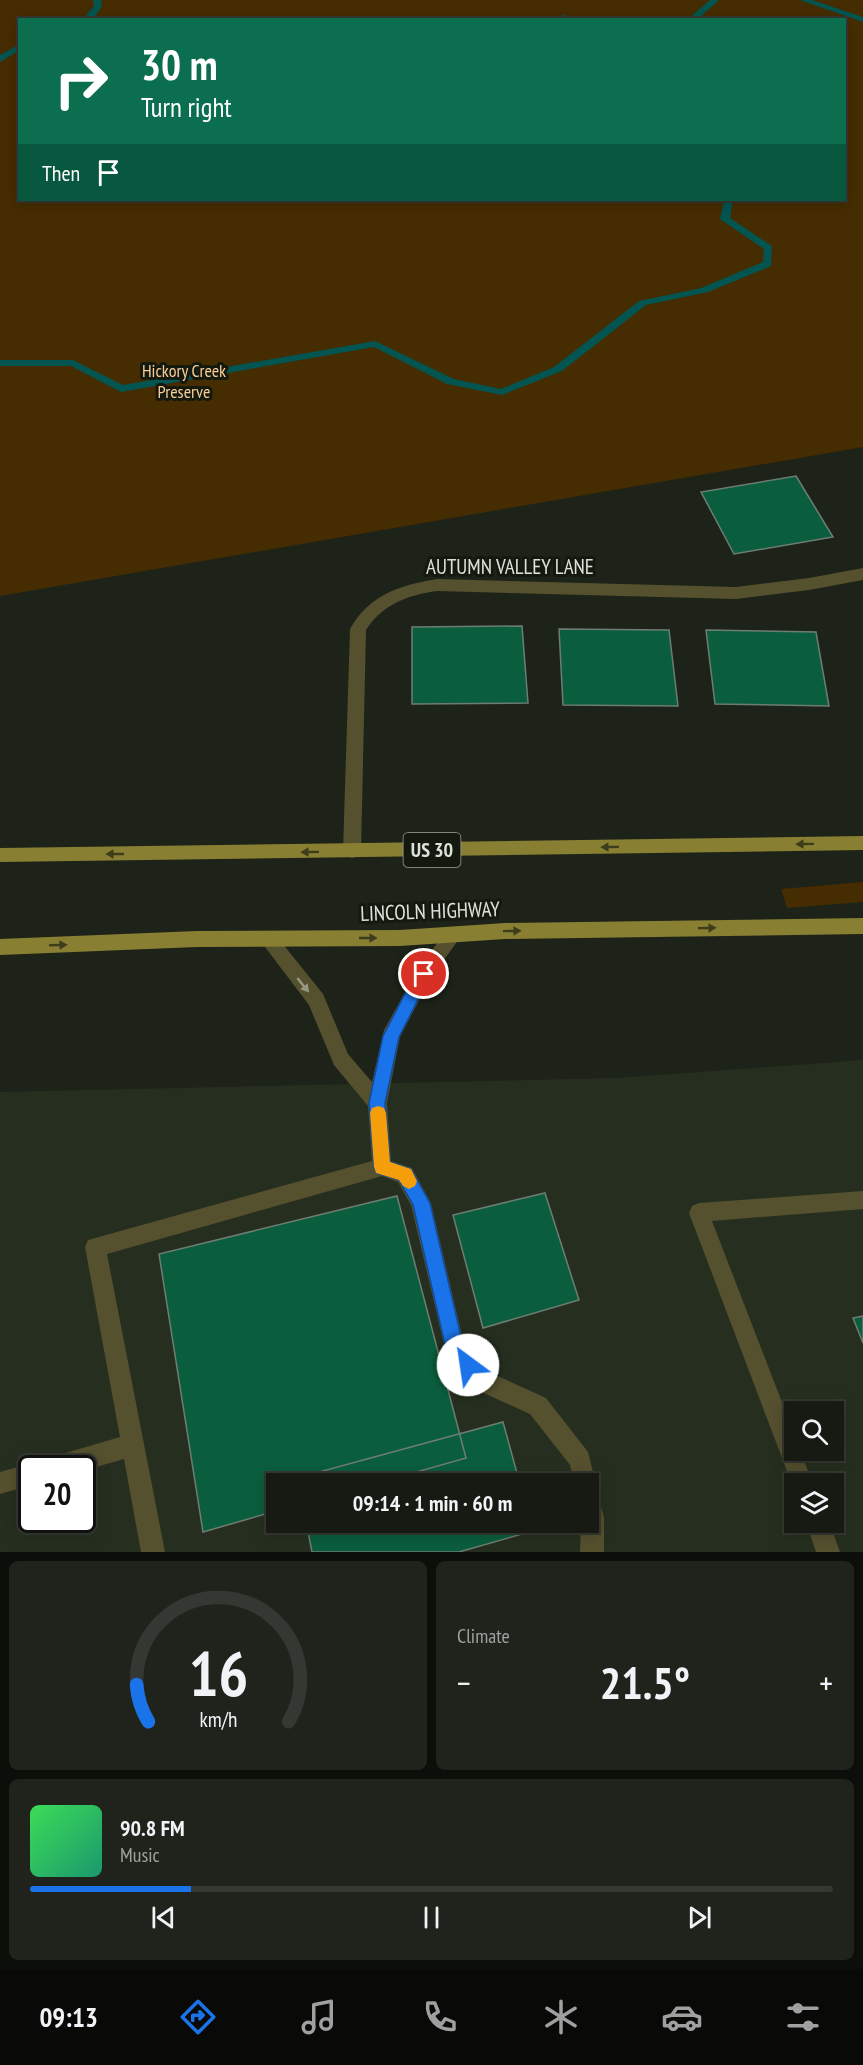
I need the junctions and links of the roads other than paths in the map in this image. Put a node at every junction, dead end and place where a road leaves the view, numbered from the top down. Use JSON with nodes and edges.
{"nodes":[{"id":1,"x":863,"y":574,"type":"edge"},
{"id":2,"x":863,"y":843,"type":"edge"},
{"id":3,"x":352,"y":851,"type":"junction"},
{"id":4,"x":0,"y":855,"type":"edge"},
{"id":5,"x":863,"y":926,"type":"edge"},
{"id":6,"x":453,"y":935,"type":"junction"},
{"id":7,"x":268,"y":938,"type":"junction"},
{"id":8,"x":0,"y":947,"type":"edge"},
{"id":9,"x":377,"y":1103,"type":"junction"},
{"id":10,"x":382,"y":1167,"type":"junction"},
{"id":11,"x":863,"y":1200,"type":"edge"},
{"id":12,"x":133,"y":1445,"type":"junction"},
{"id":13,"x":96,"y":1456,"type":"edge"},
{"id":14,"x":583,"y":1473,"type":"edge"},
{"id":15,"x":798,"y":1473,"type":"edge"},
{"id":16,"x":18,"y":1478,"type":"edge"},
{"id":17,"x":0,"y":1483,"type":"edge"},
{"id":18,"x":593,"y":1533,"type":"edge"},
{"id":19,"x":821,"y":1533,"type":"edge"},
{"id":20,"x":153,"y":1552,"type":"edge"},
{"id":21,"x":592,"y":1552,"type":"edge"},
{"id":22,"x":828,"y":1552,"type":"edge"}],
"edges":[{"from":1,"to":3,"type":"street","name":"AUTUMN VALLEY LANE"},
{"from":2,"to":3,"type":"main road","number":"US 30","one_way":true},
{"from":3,"to":4,"type":"main road","number":"US 30","one_way":true},
{"from":6,"to":5,"type":"main road","name":"LINCOLN HIGHWAY","one_way":true},
{"from":7,"to":6,"type":"main road","name":"LINCOLN HIGHWAY","one_way":true},
{"from":6,"to":9,"type":"lane"},
{"from":8,"to":7,"type":"main road","name":"LINCOLN HIGHWAY","one_way":true},
{"from":7,"to":9,"type":"lane","one_way":true},
{"from":9,"to":10,"type":"lane"},
{"from":10,"to":12,"type":"lane"},
{"from":10,"to":14,"type":"lane"},
{"from":11,"to":15,"type":"lane"},
{"from":12,"to":13,"type":"lane"},
{"from":12,"to":20,"type":"lane"},
{"from":16,"to":17,"type":"lane"},
{"from":18,"to":21,"type":"lane"},
{"from":19,"to":22,"type":"lane"}]}
